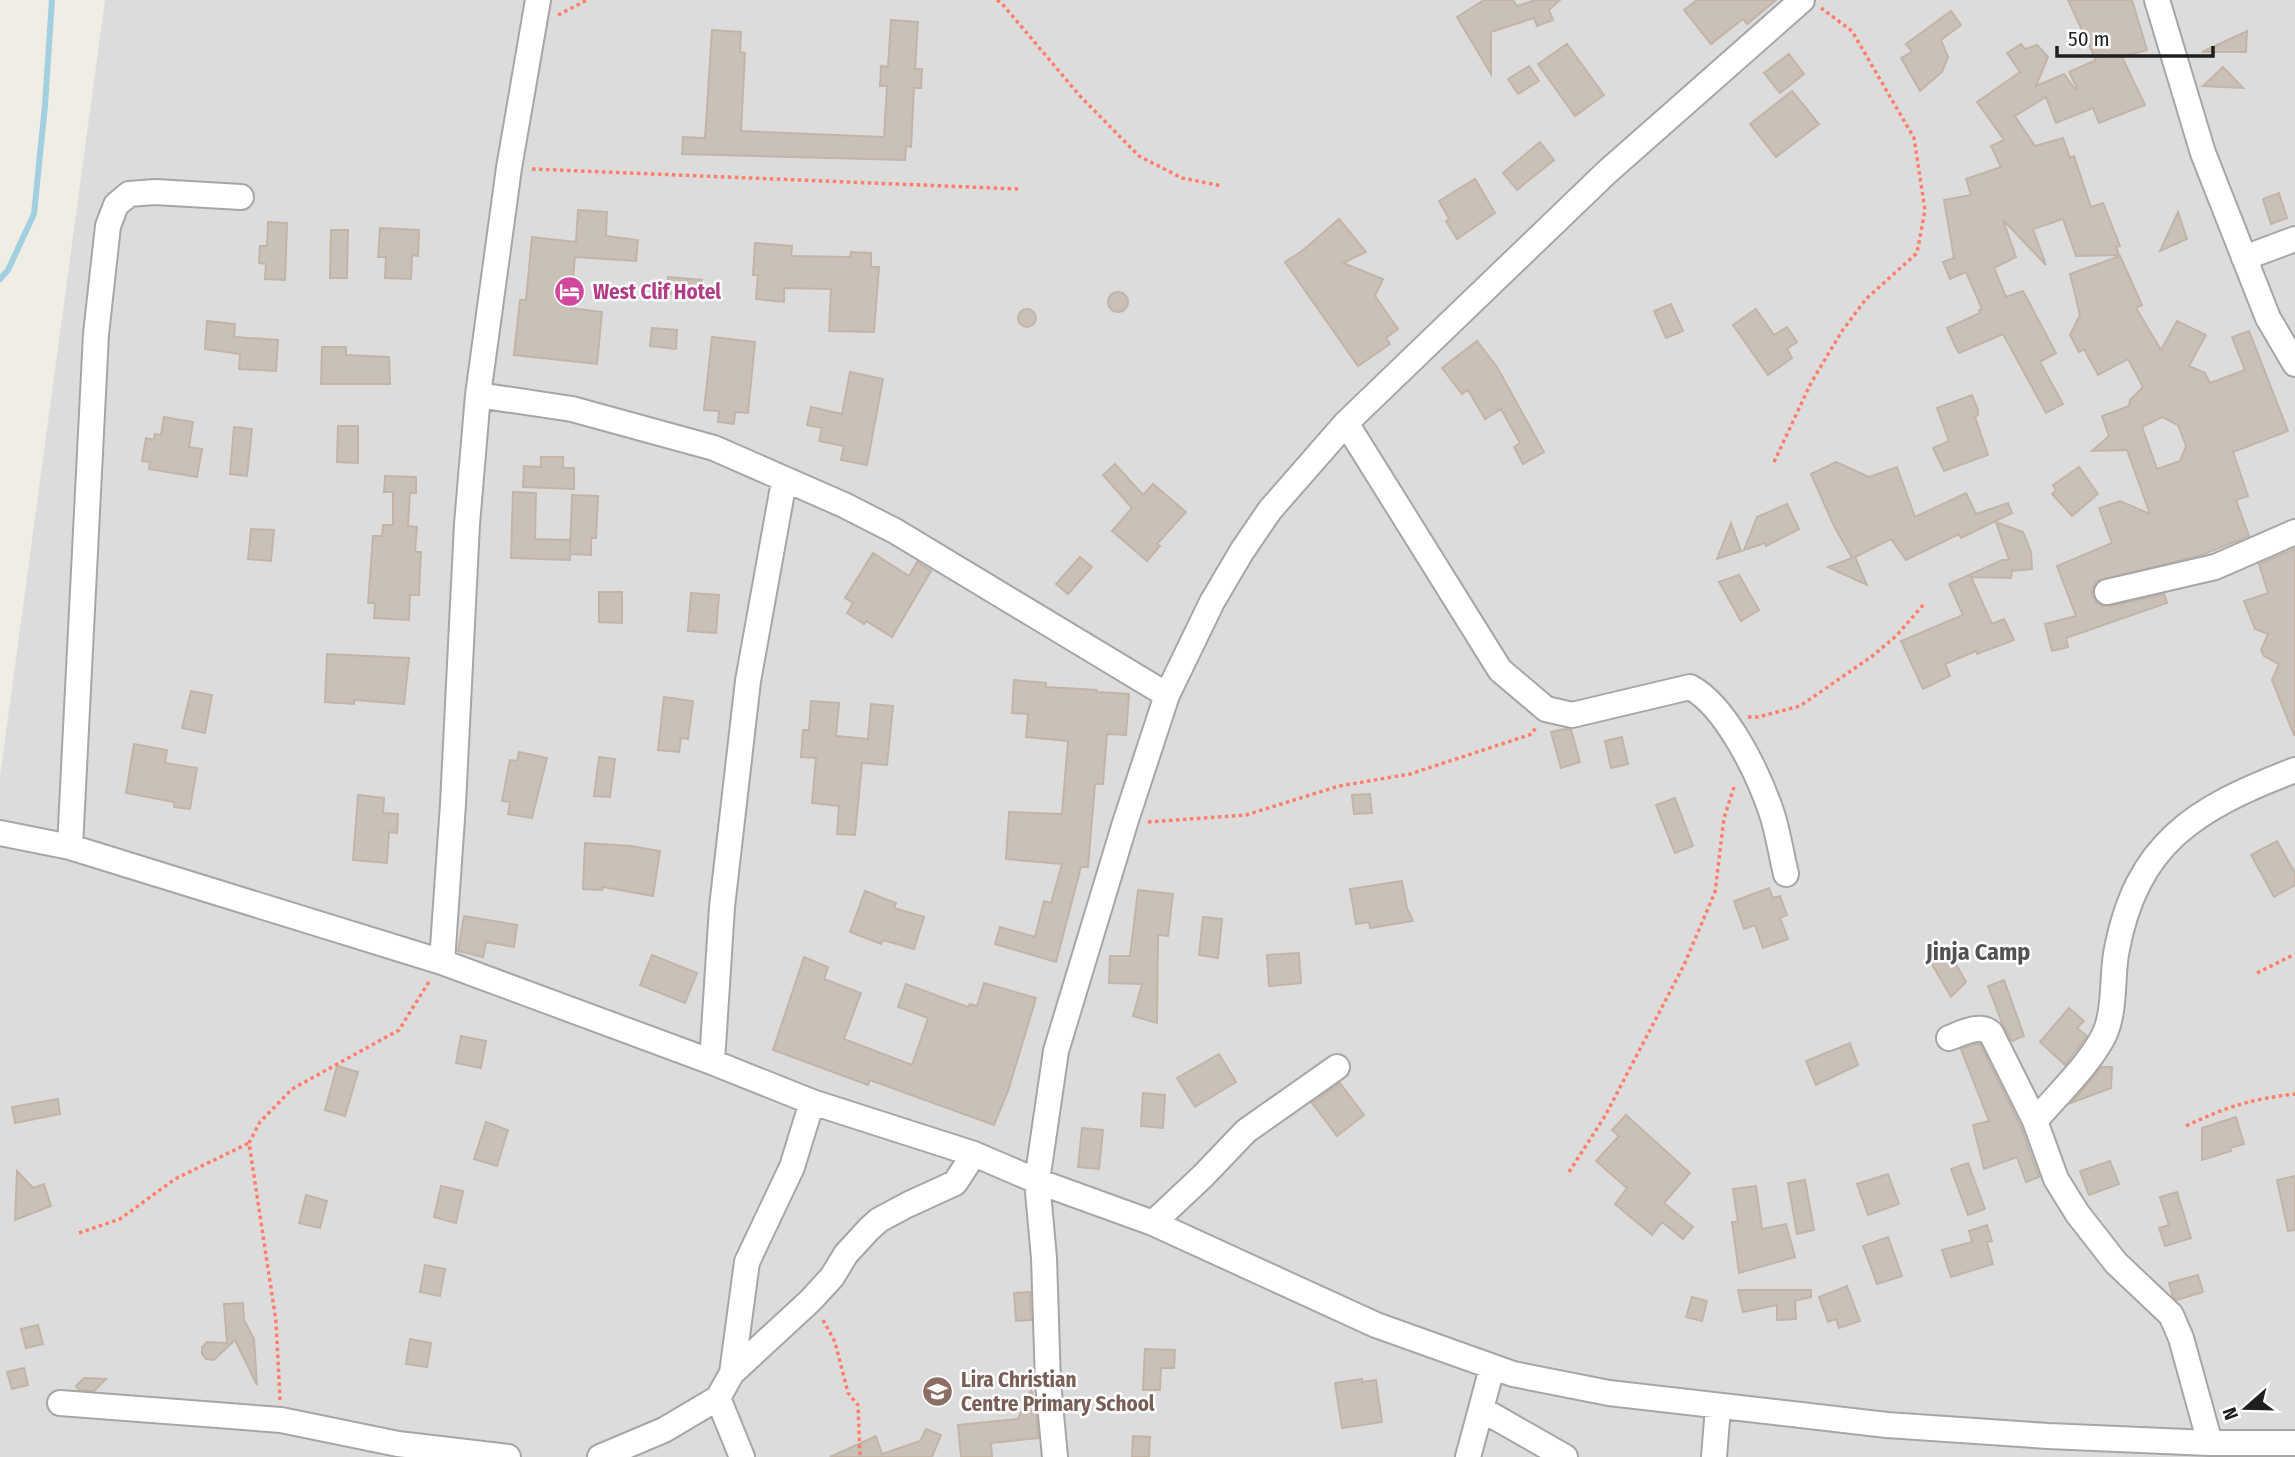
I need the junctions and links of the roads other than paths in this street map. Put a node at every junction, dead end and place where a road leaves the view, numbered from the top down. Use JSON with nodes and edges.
{"nodes":[{"id":1,"x":538,"y":0,"type":"edge"},
{"id":2,"x":2157,"y":0,"type":"edge"},
{"id":3,"x":1812,"y":4,"type":"edge"},
{"id":4,"x":241,"y":197,"type":"dead end"},
{"id":5,"x":2295,"y":239,"type":"edge"},
{"id":6,"x":2244,"y":258,"type":"junction"},
{"id":7,"x":2295,"y":364,"type":"edge"},
{"id":8,"x":478,"y":395,"type":"junction"},
{"id":9,"x":1346,"y":423,"type":"junction"},
{"id":10,"x":785,"y":481,"type":"junction"},
{"id":11,"x":2295,"y":533,"type":"edge"},
{"id":12,"x":2107,"y":592,"type":"dead end"},
{"id":13,"x":1167,"y":695,"type":"junction"},
{"id":14,"x":2295,"y":770,"type":"edge"},
{"id":15,"x":0,"y":833,"type":"edge"},
{"id":16,"x":70,"y":847,"type":"junction"},
{"id":17,"x":1786,"y":874,"type":"dead end"},
{"id":18,"x":442,"y":962,"type":"junction"},
{"id":19,"x":1949,"y":1038,"type":"dead end"},
{"id":20,"x":712,"y":1062,"type":"junction"},
{"id":21,"x":1337,"y":1067,"type":"dead end"},
{"id":22,"x":812,"y":1102,"type":"junction"},
{"id":23,"x":2035,"y":1121,"type":"junction"},
{"id":24,"x":974,"y":1154,"type":"junction"},
{"id":25,"x":1037,"y":1181,"type":"junction"},
{"id":26,"x":1153,"y":1223,"type":"junction"},
{"id":27,"x":1492,"y":1368,"type":"junction"},
{"id":28,"x":732,"y":1374,"type":"junction"},
{"id":29,"x":718,"y":1398,"type":"junction"},
{"id":30,"x":60,"y":1403,"type":"dead end"},
{"id":31,"x":1718,"y":1408,"type":"junction"},
{"id":32,"x":1481,"y":1409,"type":"junction"},
{"id":33,"x":2210,"y":1443,"type":"junction"},
{"id":34,"x":2295,"y":1443,"type":"edge"},
{"id":35,"x":508,"y":1457,"type":"edge"},
{"id":36,"x":600,"y":1457,"type":"edge"},
{"id":37,"x":742,"y":1457,"type":"edge"},
{"id":38,"x":1055,"y":1457,"type":"edge"},
{"id":39,"x":1468,"y":1457,"type":"edge"},
{"id":40,"x":1565,"y":1457,"type":"edge"},
{"id":41,"x":1714,"y":1457,"type":"edge"}],
"edges":[{"from":1,"to":8,"type":"street"},
{"from":2,"to":6,"type":"street"},
{"from":3,"to":9,"type":"street"},
{"from":4,"to":16,"type":"street"},
{"from":5,"to":6,"type":"street"},
{"from":6,"to":7,"type":"street"},
{"from":8,"to":10,"type":"street"},
{"from":8,"to":18,"type":"street"},
{"from":9,"to":13,"type":"street"},
{"from":9,"to":17,"type":"street"},
{"from":10,"to":13,"type":"street"},
{"from":10,"to":20,"type":"street"},
{"from":11,"to":12,"type":"street"},
{"from":13,"to":25,"type":"street"},
{"from":14,"to":23,"type":"street"},
{"from":15,"to":16,"type":"street"},
{"from":16,"to":18,"type":"street"},
{"from":18,"to":20,"type":"street"},
{"from":19,"to":23,"type":"street"},
{"from":20,"to":22,"type":"street"},
{"from":21,"to":26,"type":"street"},
{"from":22,"to":24,"type":"street"},
{"from":22,"to":28,"type":"street"},
{"from":23,"to":33,"type":"street"},
{"from":24,"to":25,"type":"street"},
{"from":24,"to":28,"type":"street"},
{"from":25,"to":26,"type":"street"},
{"from":25,"to":38,"type":"street"},
{"from":26,"to":27,"type":"street"},
{"from":27,"to":31,"type":"street"},
{"from":27,"to":32,"type":"street"},
{"from":28,"to":29,"type":"street"},
{"from":29,"to":36,"type":"street"},
{"from":29,"to":37,"type":"street"},
{"from":30,"to":35,"type":"street"},
{"from":31,"to":33,"type":"street"},
{"from":31,"to":41,"type":"street"},
{"from":32,"to":39,"type":"street"},
{"from":32,"to":40,"type":"street"},
{"from":33,"to":34,"type":"street"}]}
